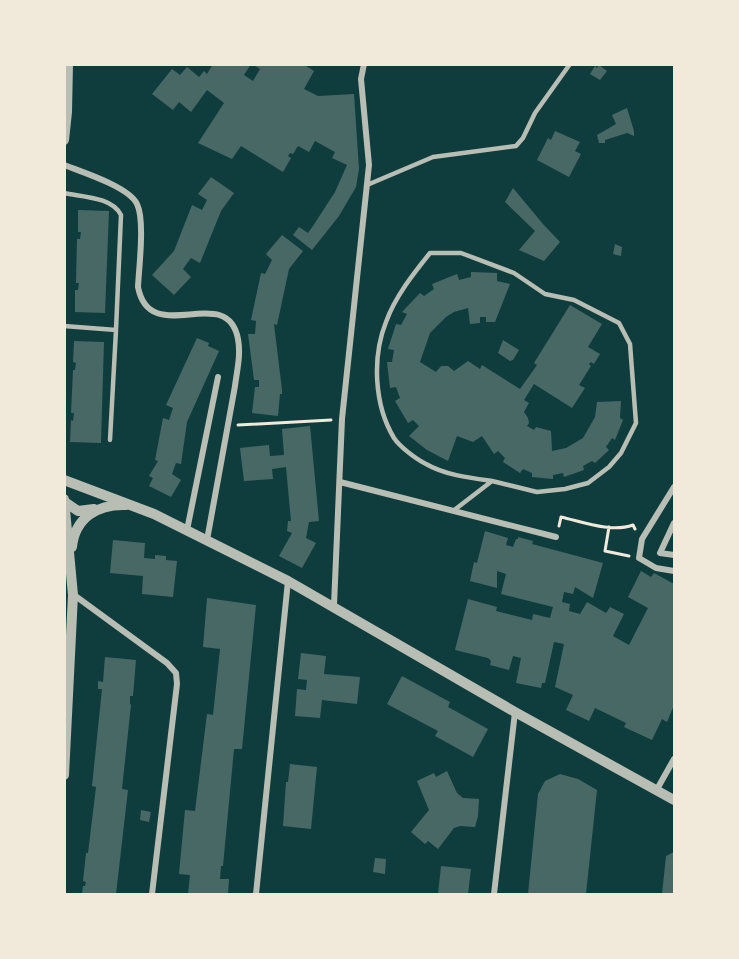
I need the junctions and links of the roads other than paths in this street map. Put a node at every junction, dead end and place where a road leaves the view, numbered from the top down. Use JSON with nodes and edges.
{"nodes":[{"id":1,"x":364,"y":64,"type":"edge"},
{"id":2,"x":570,"y":64,"type":"edge"},
{"id":3,"x":67,"y":69,"type":"edge"},
{"id":4,"x":64,"y":140,"type":"edge"},
{"id":5,"x":64,"y":165,"type":"edge"},
{"id":6,"x":367,"y":186,"type":"junction"},
{"id":7,"x":64,"y":193,"type":"edge"},
{"id":8,"x":64,"y":326,"type":"edge"},
{"id":9,"x":116,"y":330,"type":"junction"},
{"id":10,"x":218,"y":377,"type":"dead end"},
{"id":11,"x":110,"y":440,"type":"dead end"},
{"id":12,"x":64,"y":480,"type":"edge"},
{"id":13,"x":340,"y":482,"type":"junction"},
{"id":14,"x":492,"y":482,"type":"junction"},
{"id":15,"x":675,"y":487,"type":"edge"},
{"id":16,"x":65,"y":500,"type":"edge"},
{"id":17,"x":132,"y":505,"type":"junction"},
{"id":18,"x":99,"y":508,"type":"junction"},
{"id":19,"x":453,"y":511,"type":"junction"},
{"id":20,"x":675,"y":523,"type":"edge"},
{"id":21,"x":66,"y":526,"type":"edge"},
{"id":22,"x":187,"y":530,"type":"junction"},
{"id":23,"x":556,"y":537,"type":"dead end"},
{"id":24,"x":207,"y":540,"type":"junction"},
{"id":25,"x":675,"y":555,"type":"edge"},
{"id":26,"x":70,"y":563,"type":"junction"},
{"id":27,"x":675,"y":571,"type":"edge"},
{"id":28,"x":288,"y":580,"type":"junction"},
{"id":29,"x":73,"y":595,"type":"junction"},
{"id":30,"x":334,"y":605,"type":"junction"},
{"id":31,"x":515,"y":712,"type":"junction"},
{"id":32,"x":675,"y":759,"type":"edge"},
{"id":33,"x":64,"y":775,"type":"edge"},
{"id":34,"x":656,"y":791,"type":"junction"},
{"id":35,"x":675,"y":800,"type":"edge"},
{"id":36,"x":152,"y":894,"type":"edge"},
{"id":37,"x":256,"y":894,"type":"edge"},
{"id":38,"x":494,"y":894,"type":"edge"}],
"edges":[{"from":1,"to":6,"type":"street"},
{"from":2,"to":6,"type":"lane"},
{"from":3,"to":4,"type":"street"},
{"from":5,"to":24,"type":"street"},
{"from":6,"to":13,"type":"street"},
{"from":7,"to":9,"type":"lane"},
{"from":8,"to":9,"type":"lane"},
{"from":9,"to":11,"type":"lane"},
{"from":10,"to":22,"type":"street"},
{"from":12,"to":17,"type":"street"},
{"from":13,"to":19,"type":"street"},
{"from":13,"to":30,"type":"street"},
{"from":14,"to":14,"type":"lane"},
{"from":14,"to":19,"type":"lane"},
{"from":15,"to":27,"type":"street"},
{"from":16,"to":18,"type":"street"},
{"from":16,"to":21,"type":"street"},
{"from":17,"to":18,"type":"street"},
{"from":17,"to":22,"type":"street"},
{"from":18,"to":26,"type":"street"},
{"from":19,"to":23,"type":"street"},
{"from":20,"to":25,"type":"street"},
{"from":21,"to":26,"type":"street"},
{"from":22,"to":24,"type":"street"},
{"from":24,"to":28,"type":"street"},
{"from":26,"to":29,"type":"street"},
{"from":28,"to":30,"type":"street"},
{"from":28,"to":37,"type":"street"},
{"from":29,"to":33,"type":"street"},
{"from":29,"to":36,"type":"street"},
{"from":30,"to":31,"type":"street"},
{"from":31,"to":34,"type":"street"},
{"from":31,"to":38,"type":"street"},
{"from":32,"to":34,"type":"street"},
{"from":34,"to":35,"type":"street"}]}
